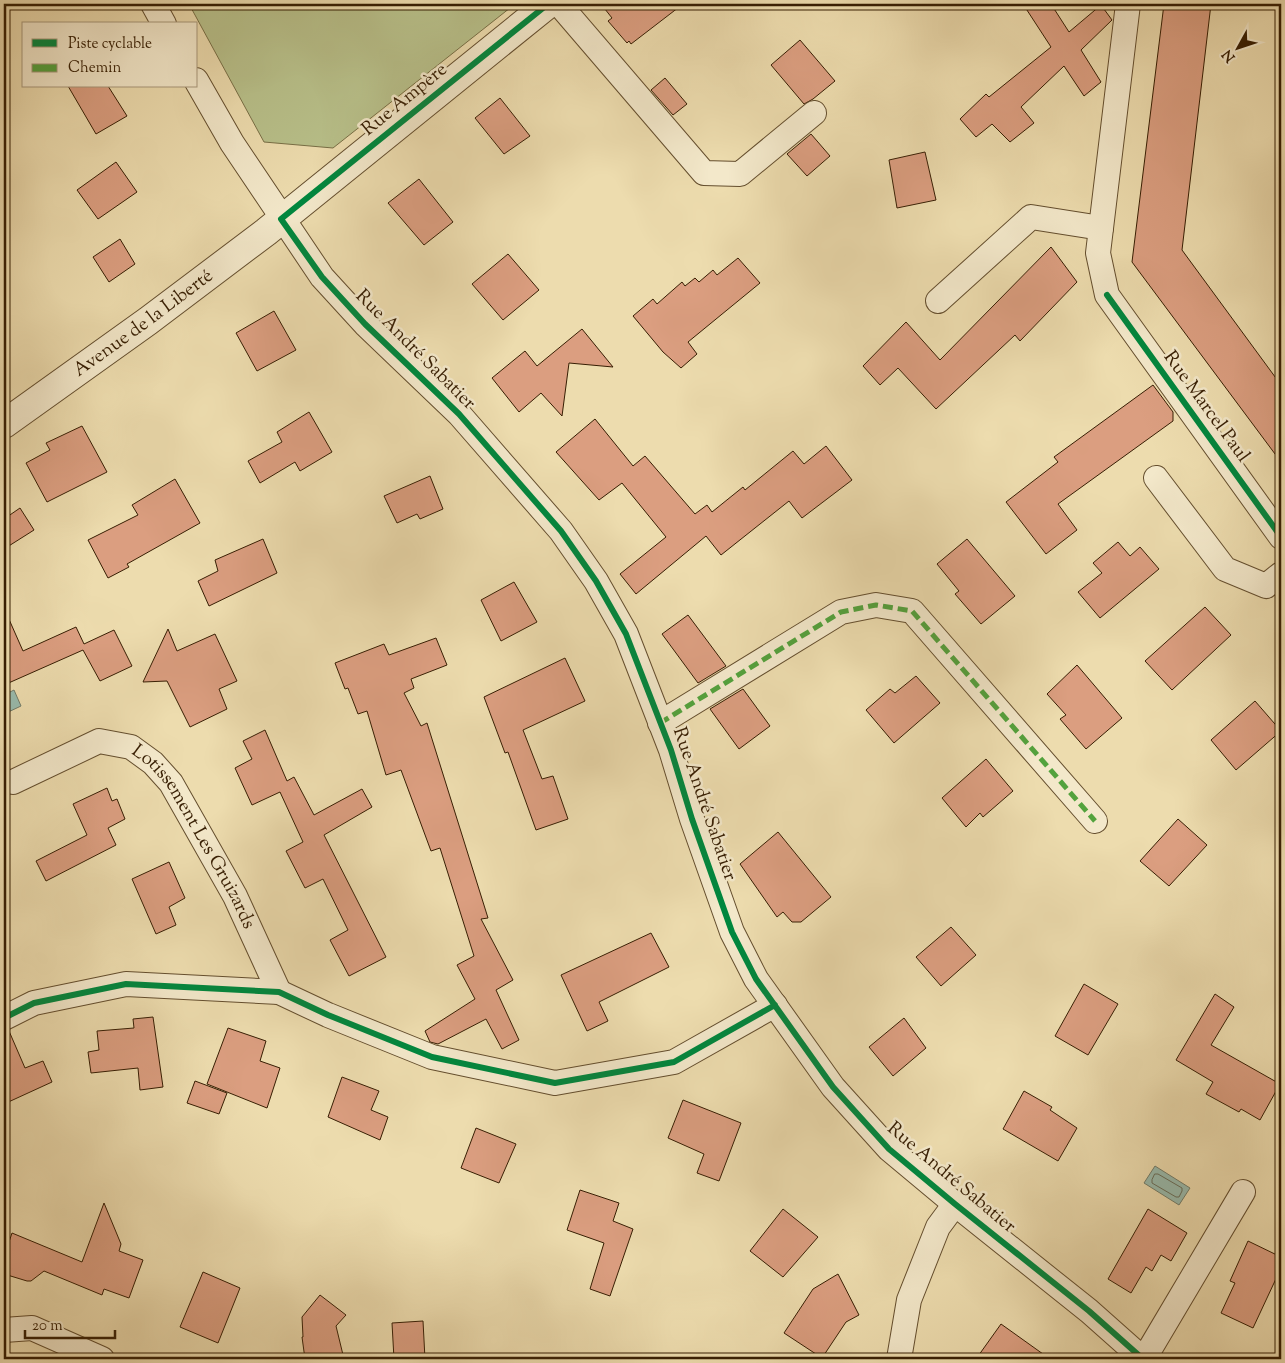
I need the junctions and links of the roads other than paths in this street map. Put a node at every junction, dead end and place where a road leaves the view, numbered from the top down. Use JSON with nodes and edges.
{"nodes":[{"id":1,"x":153,"y":4,"type":"edge"},
{"id":2,"x":548,"y":4,"type":"edge"},
{"id":3,"x":559,"y":4,"type":"edge"},
{"id":4,"x":1128,"y":4,"type":"edge"},
{"id":5,"x":163,"y":22,"type":"edge"},
{"id":6,"x":198,"y":84,"type":"edge"},
{"id":7,"x":814,"y":113,"type":"dead end"},
{"id":8,"x":282,"y":219,"type":"junction"},
{"id":9,"x":1101,"y":228,"type":"junction"},
{"id":10,"x":938,"y":301,"type":"dead end"},
{"id":11,"x":4,"y":424,"type":"edge"},
{"id":12,"x":1156,"y":478,"type":"dead end"},
{"id":13,"x":1281,"y":537,"type":"edge"},
{"id":14,"x":1281,"y":574,"type":"edge"},
{"id":15,"x":660,"y":723,"type":"junction"},
{"id":16,"x":12,"y":782,"type":"dead end"},
{"id":17,"x":1095,"y":821,"type":"dead end"},
{"id":18,"x":279,"y":992,"type":"junction"},
{"id":19,"x":775,"y":1005,"type":"junction"},
{"id":20,"x":4,"y":1018,"type":"edge"},
{"id":21,"x":1243,"y":1192,"type":"dead end"},
{"id":22,"x":955,"y":1204,"type":"junction"},
{"id":23,"x":4,"y":1330,"type":"edge"},
{"id":24,"x":102,"y":1359,"type":"edge"},
{"id":25,"x":899,"y":1359,"type":"edge"},
{"id":26,"x":1144,"y":1359,"type":"edge"}],
"edges":[{"from":1,"to":5,"type":"street"},
{"from":2,"to":8,"type":"street","name":"Rue Ampère"},
{"from":3,"to":7,"type":"street"},
{"from":4,"to":9,"type":"street","name":"Rue Marcel Paul"},
{"from":6,"to":8,"type":"street","name":"Rue André Sabatier"},
{"from":8,"to":11,"type":"street","name":"Avenue de la Liberté"},
{"from":8,"to":15,"type":"street","name":"Rue André Sabatier"},
{"from":9,"to":10,"type":"street"},
{"from":9,"to":13,"type":"street","name":"Rue Marcel Paul"},
{"from":12,"to":14,"type":"street"},
{"from":15,"to":17,"type":"street","name":"Rue André Sabatier"},
{"from":15,"to":19,"type":"street","name":"Rue André Sabatier"},
{"from":16,"to":18,"type":"street","name":"Lotissement Les Gruizards"},
{"from":18,"to":19,"type":"street"},
{"from":18,"to":20,"type":"street"},
{"from":19,"to":22,"type":"street","name":"Rue André Sabatier"},
{"from":21,"to":26,"type":"street"},
{"from":22,"to":25,"type":"street"},
{"from":22,"to":26,"type":"street","name":"Rue André Sabatier"},
{"from":23,"to":24,"type":"street"}]}
